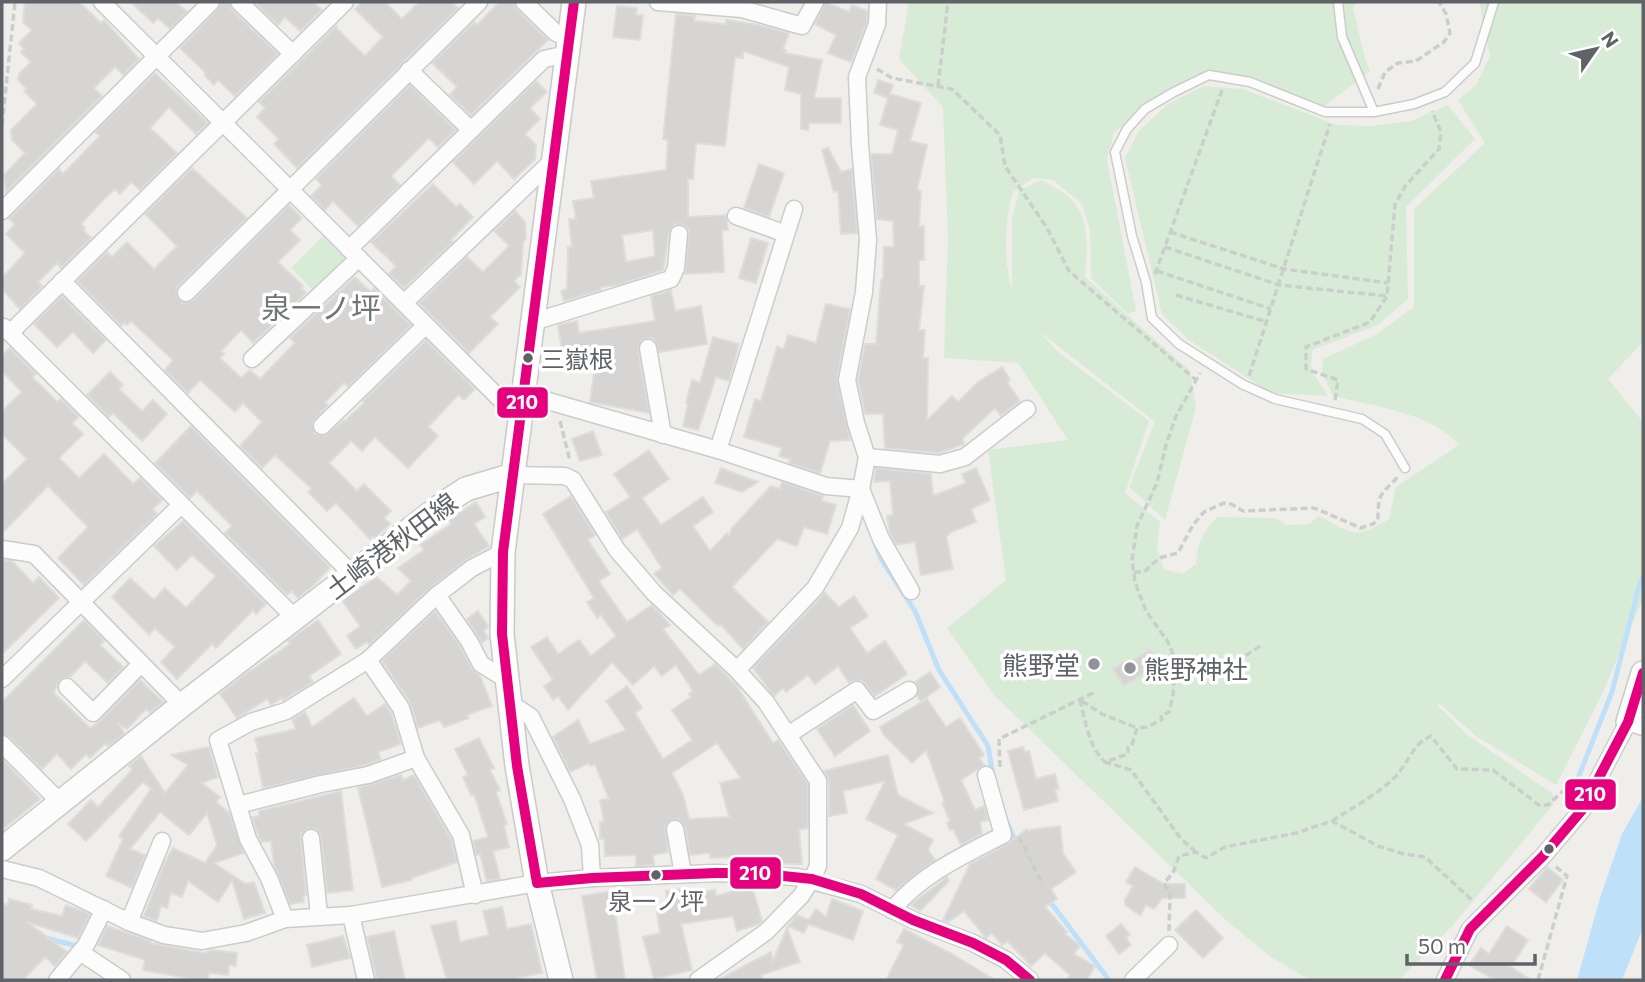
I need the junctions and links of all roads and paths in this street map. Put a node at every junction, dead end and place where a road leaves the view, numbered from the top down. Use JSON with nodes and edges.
{"nodes":[{"id":1,"x":15,"y":2,"type":"edge"},
{"id":2,"x":102,"y":2,"type":"edge"},
{"id":3,"x":211,"y":2,"type":"edge"},
{"id":4,"x":239,"y":2,"type":"edge"},
{"id":5,"x":345,"y":2,"type":"edge"},
{"id":6,"x":479,"y":2,"type":"edge"},
{"id":7,"x":524,"y":2,"type":"edge"},
{"id":8,"x":574,"y":2,"type":"edge"},
{"id":9,"x":658,"y":2,"type":"edge"},
{"id":10,"x":815,"y":2,"type":"edge"},
{"id":11,"x":878,"y":2,"type":"edge"},
{"id":12,"x":948,"y":2,"type":"edge"},
{"id":13,"x":1338,"y":2,"type":"edge"},
{"id":14,"x":1439,"y":2,"type":"edge"},
{"id":15,"x":1494,"y":2,"type":"edge"},
{"id":16,"x":568,"y":46,"type":"junction"},
{"id":17,"x":293,"y":54,"type":"junction"},
{"id":18,"x":156,"y":55,"type":"junction"},
{"id":19,"x":863,"y":61,"type":"junction"},
{"id":20,"x":409,"y":70,"type":"junction"},
{"id":21,"x":1226,"y":78,"type":"junction"},
{"id":22,"x":938,"y":86,"type":"junction"},
{"id":23,"x":1426,"y":99,"type":"junction"},
{"id":24,"x":1335,"y":112,"type":"junction"},
{"id":25,"x":1374,"y":112,"type":"junction"},
{"id":26,"x":224,"y":123,"type":"junction"},
{"id":27,"x":2,"y":125,"type":"edge"},
{"id":28,"x":471,"y":130,"type":"junction"},
{"id":29,"x":553,"y":160,"type":"junction"},
{"id":30,"x":290,"y":190,"type":"junction"},
{"id":31,"x":794,"y":209,"type":"dead end"},
{"id":32,"x":2,"y":211,"type":"edge"},
{"id":33,"x":736,"y":216,"type":"dead end"},
{"id":34,"x":1170,"y":232,"type":"junction"},
{"id":35,"x":679,"y":234,"type":"dead end"},
{"id":36,"x":786,"y":234,"type":"junction"},
{"id":37,"x":1165,"y":247,"type":"junction"},
{"id":38,"x":354,"y":253,"type":"junction"},
{"id":39,"x":1284,"y":269,"type":"junction"},
{"id":40,"x":1156,"y":271,"type":"junction"},
{"id":41,"x":62,"y":281,"type":"junction"},
{"id":42,"x":1388,"y":283,"type":"junction"},
{"id":43,"x":1279,"y":285,"type":"junction"},
{"id":44,"x":1147,"y":289,"type":"junction"},
{"id":45,"x":187,"y":293,"type":"dead end"},
{"id":46,"x":1176,"y":295,"type":"dead end"},
{"id":47,"x":1387,"y":296,"type":"junction"},
{"id":48,"x":404,"y":303,"type":"junction"},
{"id":49,"x":1271,"y":309,"type":"junction"},
{"id":50,"x":533,"y":322,"type":"junction"},
{"id":51,"x":1267,"y":322,"type":"junction"},
{"id":52,"x":425,"y":326,"type":"junction"},
{"id":53,"x":6,"y":329,"type":"edge"},
{"id":54,"x":648,"y":348,"type":"dead end"},
{"id":55,"x":252,"y":359,"type":"dead end"},
{"id":56,"x":1209,"y":363,"type":"junction"},
{"id":57,"x":1196,"y":380,"type":"junction"},
{"id":58,"x":1246,"y":386,"type":"junction"},
{"id":59,"x":524,"y":394,"type":"junction"},
{"id":60,"x":558,"y":403,"type":"junction"},
{"id":61,"x":1027,"y":409,"type":"dead end"},
{"id":62,"x":1334,"y":411,"type":"junction"},
{"id":63,"x":521,"y":420,"type":"junction"},
{"id":64,"x":321,"y":426,"type":"dead end"},
{"id":65,"x":663,"y":435,"type":"junction"},
{"id":66,"x":718,"y":450,"type":"junction"},
{"id":67,"x":867,"y":457,"type":"junction"},
{"id":68,"x":1405,"y":468,"type":"dead end"},
{"id":69,"x":513,"y":475,"type":"junction"},
{"id":70,"x":573,"y":480,"type":"junction"},
{"id":71,"x":1393,"y":482,"type":"dead end"},
{"id":72,"x":861,"y":489,"type":"junction"},
{"id":73,"x":181,"y":505,"type":"junction"},
{"id":74,"x":2,"y":549,"type":"edge"},
{"id":75,"x":503,"y":552,"type":"junction"},
{"id":76,"x":1133,"y":572,"type":"junction"},
{"id":77,"x":353,"y":575,"type":"junction"},
{"id":78,"x":911,"y":591,"type":"dead end"},
{"id":79,"x":437,"y":595,"type":"junction"},
{"id":80,"x":81,"y":604,"type":"junction"},
{"id":81,"x":294,"y":617,"type":"junction"},
{"id":82,"x":1262,"y":645,"type":"dead end"},
{"id":83,"x":1175,"y":659,"type":"junction"},
{"id":84,"x":368,"y":660,"type":"junction"},
{"id":85,"x":141,"y":664,"type":"junction"},
{"id":86,"x":737,"y":670,"type":"junction"},
{"id":87,"x":1643,"y":673,"type":"edge"},
{"id":88,"x":2,"y":679,"type":"edge"},
{"id":89,"x":67,"y":687,"type":"dead end"},
{"id":90,"x":909,"y":690,"type":"dead end"},
{"id":91,"x":509,"y":691,"type":"junction"},
{"id":92,"x":1095,"y":692,"type":"dead end"},
{"id":93,"x":1080,"y":699,"type":"junction"},
{"id":94,"x":182,"y":705,"type":"junction"},
{"id":95,"x":1635,"y":724,"type":"edge"},
{"id":96,"x":1137,"y":728,"type":"junction"},
{"id":97,"x":788,"y":735,"type":"junction"},
{"id":98,"x":1006,"y":736,"type":"dead end"},
{"id":99,"x":2,"y":744,"type":"edge"},
{"id":100,"x":416,"y":758,"type":"junction"},
{"id":101,"x":1105,"y":762,"type":"junction"},
{"id":102,"x":986,"y":775,"type":"dead end"},
{"id":103,"x":1563,"y":791,"type":"dead end"},
{"id":104,"x":59,"y":801,"type":"junction"},
{"id":105,"x":238,"y":805,"type":"junction"},
{"id":106,"x":1332,"y":821,"type":"junction"},
{"id":107,"x":1014,"y":828,"type":"dead end"},
{"id":108,"x":676,"y":829,"type":"dead end"},
{"id":109,"x":311,"y":838,"type":"dead end"},
{"id":110,"x":162,"y":841,"type":"dead end"},
{"id":111,"x":2,"y":849,"type":"edge"},
{"id":112,"x":1196,"y":852,"type":"junction"},
{"id":113,"x":1543,"y":856,"type":"junction"},
{"id":114,"x":2,"y":869,"type":"edge"},
{"id":115,"x":683,"y":874,"type":"junction"},
{"id":116,"x":592,"y":878,"type":"junction"},
{"id":117,"x":812,"y":880,"type":"junction"},
{"id":118,"x":537,"y":883,"type":"junction"},
{"id":119,"x":1043,"y":885,"type":"dead end"},
{"id":120,"x":475,"y":895,"type":"junction"},
{"id":121,"x":1474,"y":902,"type":"dead end"},
{"id":122,"x":104,"y":909,"type":"junction"},
{"id":123,"x":892,"y":909,"type":"junction"},
{"id":124,"x":319,"y":915,"type":"junction"},
{"id":125,"x":351,"y":915,"type":"junction"},
{"id":126,"x":285,"y":919,"type":"junction"},
{"id":127,"x":129,"y":922,"type":"junction"},
{"id":128,"x":1166,"y":947,"type":"joint"},
{"id":129,"x":80,"y":952,"type":"junction"},
{"id":130,"x":57,"y":980,"type":"edge"},
{"id":131,"x":122,"y":980,"type":"edge"},
{"id":132,"x":366,"y":980,"type":"edge"},
{"id":133,"x":561,"y":980,"type":"edge"},
{"id":134,"x":698,"y":980,"type":"edge"},
{"id":135,"x":1030,"y":980,"type":"edge"},
{"id":136,"x":1133,"y":980,"type":"edge"},
{"id":137,"x":1445,"y":980,"type":"edge"},
{"id":138,"x":1538,"y":980,"type":"edge"}],
"edges":[{"from":1,"to":27,"type":"path"},
{"from":2,"to":18,"type":"street"},
{"from":3,"to":18,"type":"street"},
{"from":4,"to":17,"type":"street"},
{"from":5,"to":17,"type":"street"},
{"from":6,"to":20,"type":"street"},
{"from":7,"to":16,"type":"street"},
{"from":8,"to":16,"type":"main road"},
{"from":9,"to":10,"type":"street"},
{"from":11,"to":19,"type":"street"},
{"from":12,"to":22,"type":"path"},
{"from":13,"to":25,"type":"lane"},
{"from":14,"to":25,"type":"path"},
{"from":15,"to":23,"type":"lane"},
{"from":16,"to":28,"type":"street"},
{"from":16,"to":29,"type":"main road"},
{"from":17,"to":26,"type":"street"},
{"from":18,"to":26,"type":"street"},
{"from":18,"to":32,"type":"street"},
{"from":19,"to":22,"type":"path"},
{"from":19,"to":67,"type":"street"},
{"from":20,"to":28,"type":"street"},
{"from":20,"to":30,"type":"street"},
{"from":21,"to":24,"type":"lane"},
{"from":21,"to":34,"type":"path"},
{"from":21,"to":44,"type":"lane"},
{"from":22,"to":57,"type":"path"},
{"from":23,"to":25,"type":"lane"},
{"from":23,"to":42,"type":"path"},
{"from":24,"to":25,"type":"lane"},
{"from":24,"to":39,"type":"path"},
{"from":26,"to":30,"type":"street"},
{"from":26,"to":41,"type":"street"},
{"from":28,"to":38,"type":"street"},
{"from":29,"to":48,"type":"street"},
{"from":29,"to":50,"type":"main road"},
{"from":30,"to":38,"type":"street"},
{"from":30,"to":45,"type":"street"},
{"from":31,"to":36,"type":"street"},
{"from":33,"to":36,"type":"street"},
{"from":34,"to":37,"type":"path"},
{"from":34,"to":39,"type":"path"},
{"from":35,"to":50,"type":"street"},
{"from":36,"to":66,"type":"street"},
{"from":37,"to":40,"type":"path"},
{"from":37,"to":43,"type":"path"},
{"from":38,"to":48,"type":"street"},
{"from":38,"to":55,"type":"street"},
{"from":39,"to":42,"type":"path"},
{"from":39,"to":43,"type":"path"},
{"from":40,"to":44,"type":"path"},
{"from":40,"to":49,"type":"path"},
{"from":41,"to":53,"type":"street"},
{"from":41,"to":77,"type":"street"},
{"from":42,"to":47,"type":"path"},
{"from":43,"to":47,"type":"path"},
{"from":43,"to":49,"type":"path"},
{"from":44,"to":56,"type":"lane"},
{"from":46,"to":51,"type":"path"},
{"from":47,"to":62,"type":"path"},
{"from":48,"to":52,"type":"street"},
{"from":49,"to":51,"type":"path"},
{"from":50,"to":59,"type":"main road"},
{"from":51,"to":58,"type":"path"},
{"from":52,"to":63,"type":"street"},
{"from":52,"to":64,"type":"street"},
{"from":53,"to":73,"type":"street"},
{"from":54,"to":65,"type":"street"},
{"from":56,"to":57,"type":"path"},
{"from":56,"to":58,"type":"lane"},
{"from":57,"to":76,"type":"path"},
{"from":58,"to":62,"type":"lane"},
{"from":59,"to":60,"type":"street"},
{"from":59,"to":63,"type":"main road"},
{"from":60,"to":65,"type":"street"},
{"from":60,"to":70,"type":"path"},
{"from":61,"to":67,"type":"street"},
{"from":62,"to":68,"type":"lane"},
{"from":63,"to":69,"type":"main road"},
{"from":65,"to":66,"type":"street"},
{"from":66,"to":72,"type":"street"},
{"from":67,"to":72,"type":"street"},
{"from":69,"to":70,"type":"street"},
{"from":69,"to":75,"type":"main road"},
{"from":69,"to":77,"type":"main road","name":"土崎港秋田線"},
{"from":70,"to":86,"type":"street"},
{"from":71,"to":76,"type":"path"},
{"from":72,"to":78,"type":"street"},
{"from":72,"to":86,"type":"street"},
{"from":73,"to":80,"type":"street"},
{"from":73,"to":81,"type":"street"},
{"from":74,"to":80,"type":"street"},
{"from":75,"to":79,"type":"street"},
{"from":75,"to":91,"type":"main road"},
{"from":76,"to":83,"type":"path"},
{"from":77,"to":81,"type":"main road","name":"土崎港秋田線"},
{"from":79,"to":84,"type":"street"},
{"from":79,"to":91,"type":"street"},
{"from":80,"to":85,"type":"street"},
{"from":80,"to":88,"type":"street"},
{"from":81,"to":94,"type":"main road","name":"土崎港秋田線"},
{"from":82,"to":83,"type":"path"},
{"from":83,"to":96,"type":"path"},
{"from":84,"to":100,"type":"street"},
{"from":84,"to":105,"type":"street"},
{"from":85,"to":89,"type":"street"},
{"from":85,"to":94,"type":"street"},
{"from":86,"to":97,"type":"street"},
{"from":87,"to":95,"type":"main road"},
{"from":90,"to":97,"type":"street"},
{"from":91,"to":116,"type":"street"},
{"from":91,"to":118,"type":"main road"},
{"from":92,"to":93,"type":"path"},
{"from":93,"to":96,"type":"path"},
{"from":93,"to":98,"type":"path"},
{"from":93,"to":101,"type":"path"},
{"from":94,"to":104,"type":"main road","name":"土崎港秋田線"},
{"from":95,"to":113,"type":"street"},
{"from":96,"to":101,"type":"path"},
{"from":97,"to":117,"type":"street"},
{"from":99,"to":104,"type":"street"},
{"from":100,"to":105,"type":"street"},
{"from":100,"to":120,"type":"street"},
{"from":101,"to":112,"type":"path"},
{"from":102,"to":123,"type":"street"},
{"from":103,"to":106,"type":"path"},
{"from":104,"to":111,"type":"main road","name":"土崎港秋田線"},
{"from":105,"to":126,"type":"street"},
{"from":106,"to":112,"type":"path"},
{"from":106,"to":121,"type":"path"},
{"from":107,"to":119,"type":"path"},
{"from":108,"to":115,"type":"street"},
{"from":109,"to":124,"type":"street"},
{"from":110,"to":127,"type":"street"},
{"from":112,"to":128,"type":"path"},
{"from":113,"to":137,"type":"street"},
{"from":113,"to":138,"type":"path"},
{"from":114,"to":122,"type":"street"},
{"from":115,"to":116,"type":"street"},
{"from":115,"to":117,"type":"street"},
{"from":116,"to":118,"type":"street"},
{"from":117,"to":123,"type":"street"},
{"from":117,"to":134,"type":"street"},
{"from":118,"to":120,"type":"street"},
{"from":118,"to":133,"type":"main road"},
{"from":120,"to":125,"type":"street"},
{"from":122,"to":127,"type":"street"},
{"from":122,"to":129,"type":"street"},
{"from":123,"to":135,"type":"street"},
{"from":124,"to":125,"type":"street"},
{"from":124,"to":126,"type":"street"},
{"from":125,"to":132,"type":"street"},
{"from":126,"to":127,"type":"street"},
{"from":128,"to":136,"type":"street"},
{"from":129,"to":130,"type":"street"},
{"from":129,"to":131,"type":"street"}]}
